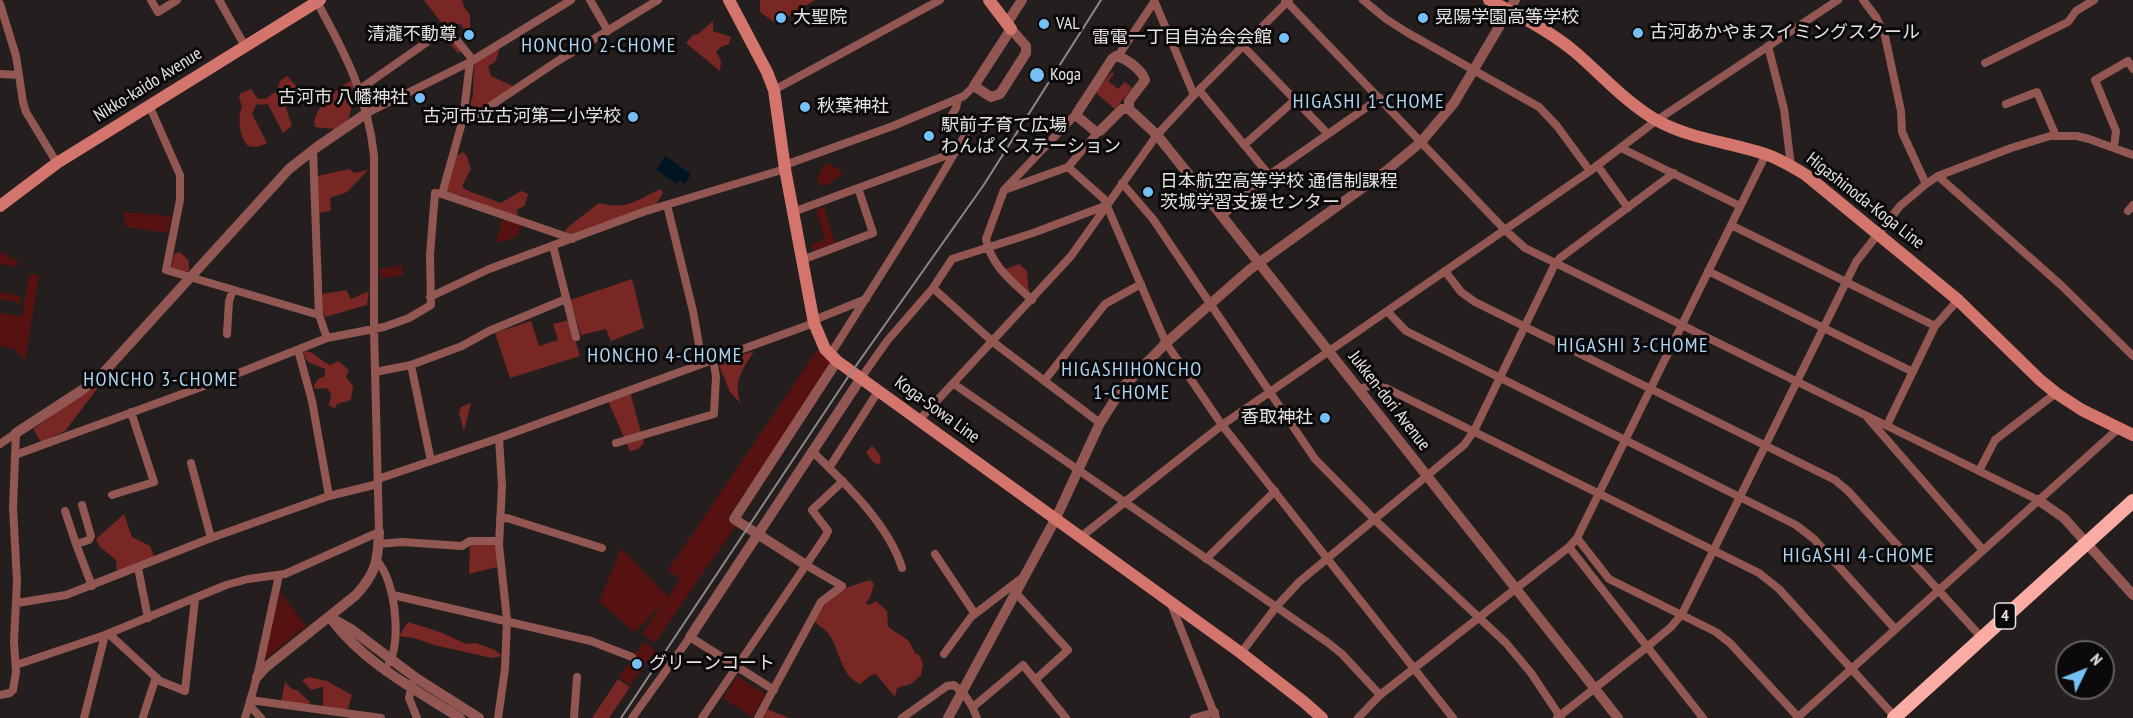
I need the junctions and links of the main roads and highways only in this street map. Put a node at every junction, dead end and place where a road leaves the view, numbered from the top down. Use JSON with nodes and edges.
{"nodes":[{"id":1,"x":729,"y":0,"type":"edge"},
{"id":2,"x":988,"y":0,"type":"edge"},
{"id":3,"x":1489,"y":0,"type":"edge"},
{"id":4,"x":319,"y":1,"type":"edge"},
{"id":5,"x":1512,"y":5,"type":"edge"},
{"id":6,"x":1009,"y":26,"type":"road end"},
{"id":7,"x":0,"y":206,"type":"edge"},
{"id":8,"x":2133,"y":435,"type":"edge"},
{"id":9,"x":2133,"y":501,"type":"edge"},
{"id":10,"x":1895,"y":717,"type":"edge"},
{"id":11,"x":1322,"y":718,"type":"edge"}],
"edges":[{"from":1,"to":11,"type":"main road","name":"Koga-Sowa Line"},
{"from":2,"to":6,"type":"main road"},
{"from":3,"to":5,"type":"main road","name":"Higashinoda-Koga Line"},
{"from":4,"to":7,"type":"main road","name":"Nikko-kaido Avenue"},
{"from":5,"to":8,"type":"main road","name":"Higashinoda-Koga Line"},
{"from":9,"to":10,"type":"highway","number":"4"}]}
